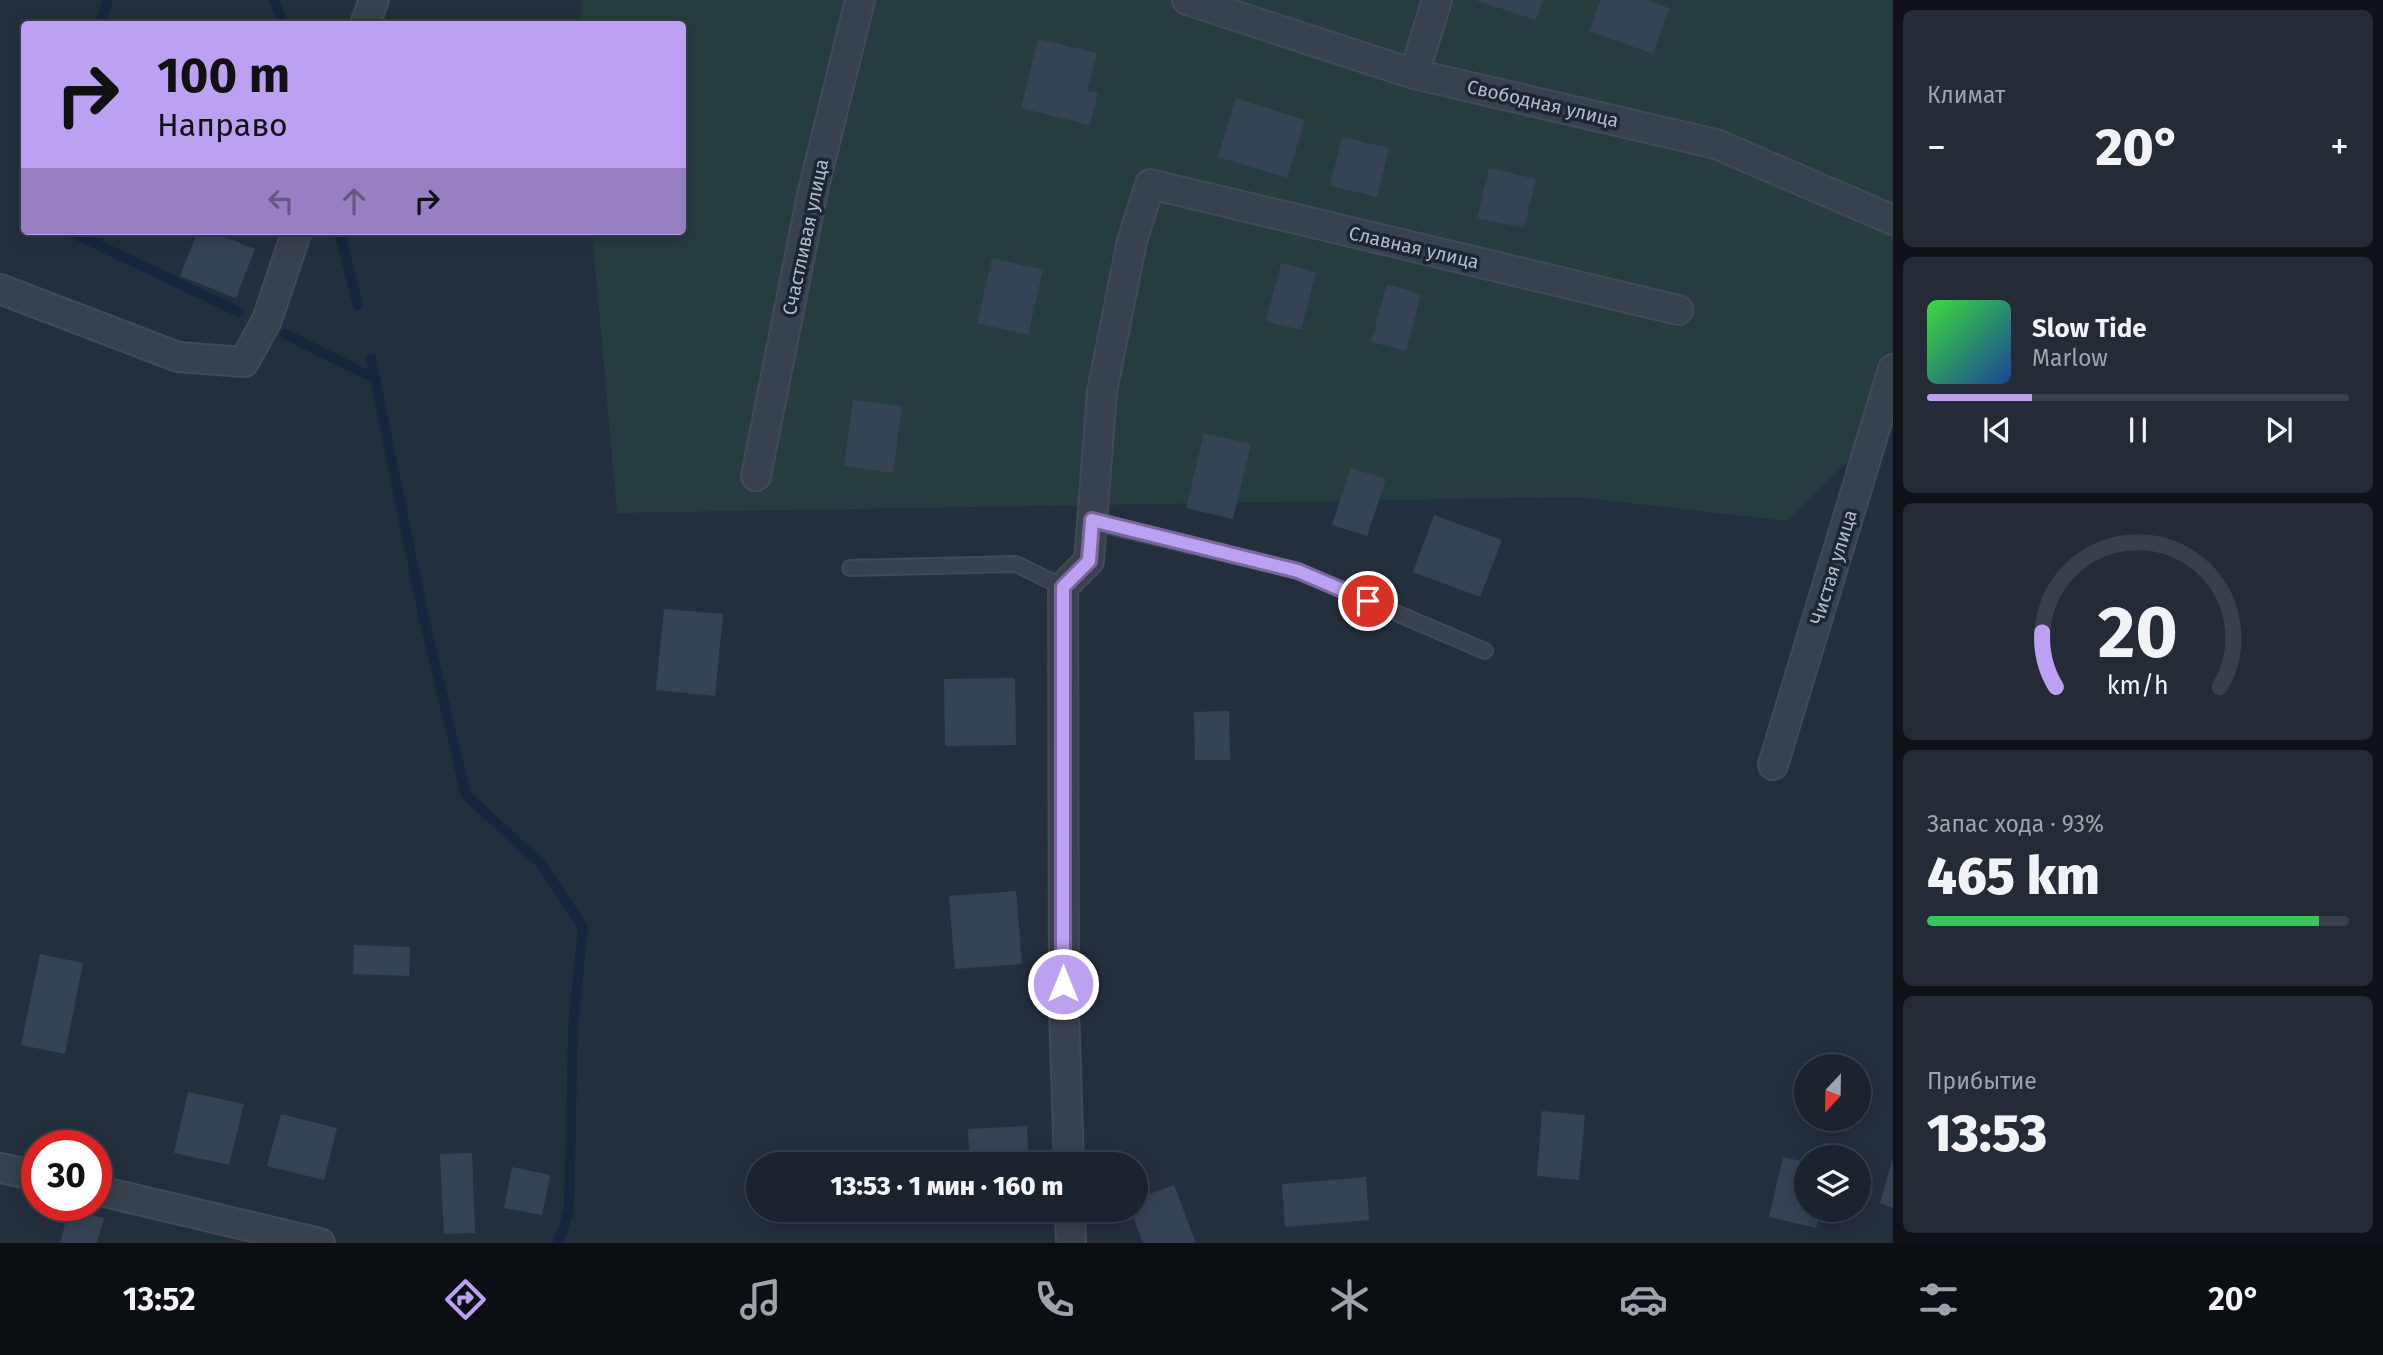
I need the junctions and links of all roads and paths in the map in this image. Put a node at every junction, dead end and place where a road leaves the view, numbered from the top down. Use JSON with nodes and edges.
{"nodes":[{"id":1,"x":374,"y":0,"type":"edge"},
{"id":2,"x":860,"y":0,"type":"edge"},
{"id":3,"x":1187,"y":0,"type":"edge"},
{"id":4,"x":1437,"y":0,"type":"edge"},
{"id":5,"x":367,"y":21,"type":"edge"},
{"id":6,"x":1414,"y":74,"type":"junction"},
{"id":7,"x":1893,"y":220,"type":"edge"},
{"id":8,"x":296,"y":235,"type":"edge"},
{"id":9,"x":0,"y":289,"type":"edge"},
{"id":10,"x":1678,"y":310,"type":"dead end"},
{"id":11,"x":1893,"y":369,"type":"edge"},
{"id":12,"x":756,"y":476,"type":"dead end"},
{"id":13,"x":1092,"y":520,"type":"junction"},
{"id":14,"x":850,"y":568,"type":"dead end"},
{"id":15,"x":1063,"y":587,"type":"junction"},
{"id":16,"x":1485,"y":651,"type":"dead end"},
{"id":17,"x":1773,"y":765,"type":"dead end"},
{"id":18,"x":1069,"y":1152,"type":"edge"},
{"id":19,"x":0,"y":1168,"type":"edge"},
{"id":20,"x":21,"y":1173,"type":"edge"},
{"id":21,"x":112,"y":1195,"type":"edge"},
{"id":22,"x":1071,"y":1222,"type":"edge"},
{"id":23,"x":320,"y":1243,"type":"edge"},
{"id":24,"x":1072,"y":1243,"type":"edge"}],
"edges":[{"from":1,"to":5,"type":"street"},
{"from":2,"to":12,"type":"street","name":"Счастливая улица"},
{"from":3,"to":6,"type":"street","name":"Свободная улица"},
{"from":4,"to":6,"type":"street"},
{"from":6,"to":7,"type":"street","name":"Свободная улица"},
{"from":8,"to":9,"type":"street"},
{"from":10,"to":13,"type":"street","name":"Славная улица"},
{"from":11,"to":17,"type":"street","name":"Чистая улица"},
{"from":13,"to":15,"type":"lane"},
{"from":13,"to":16,"type":"lane"},
{"from":14,"to":15,"type":"lane"},
{"from":15,"to":18,"type":"street"},
{"from":19,"to":20,"type":"street"},
{"from":21,"to":23,"type":"street"},
{"from":22,"to":24,"type":"street"}]}
